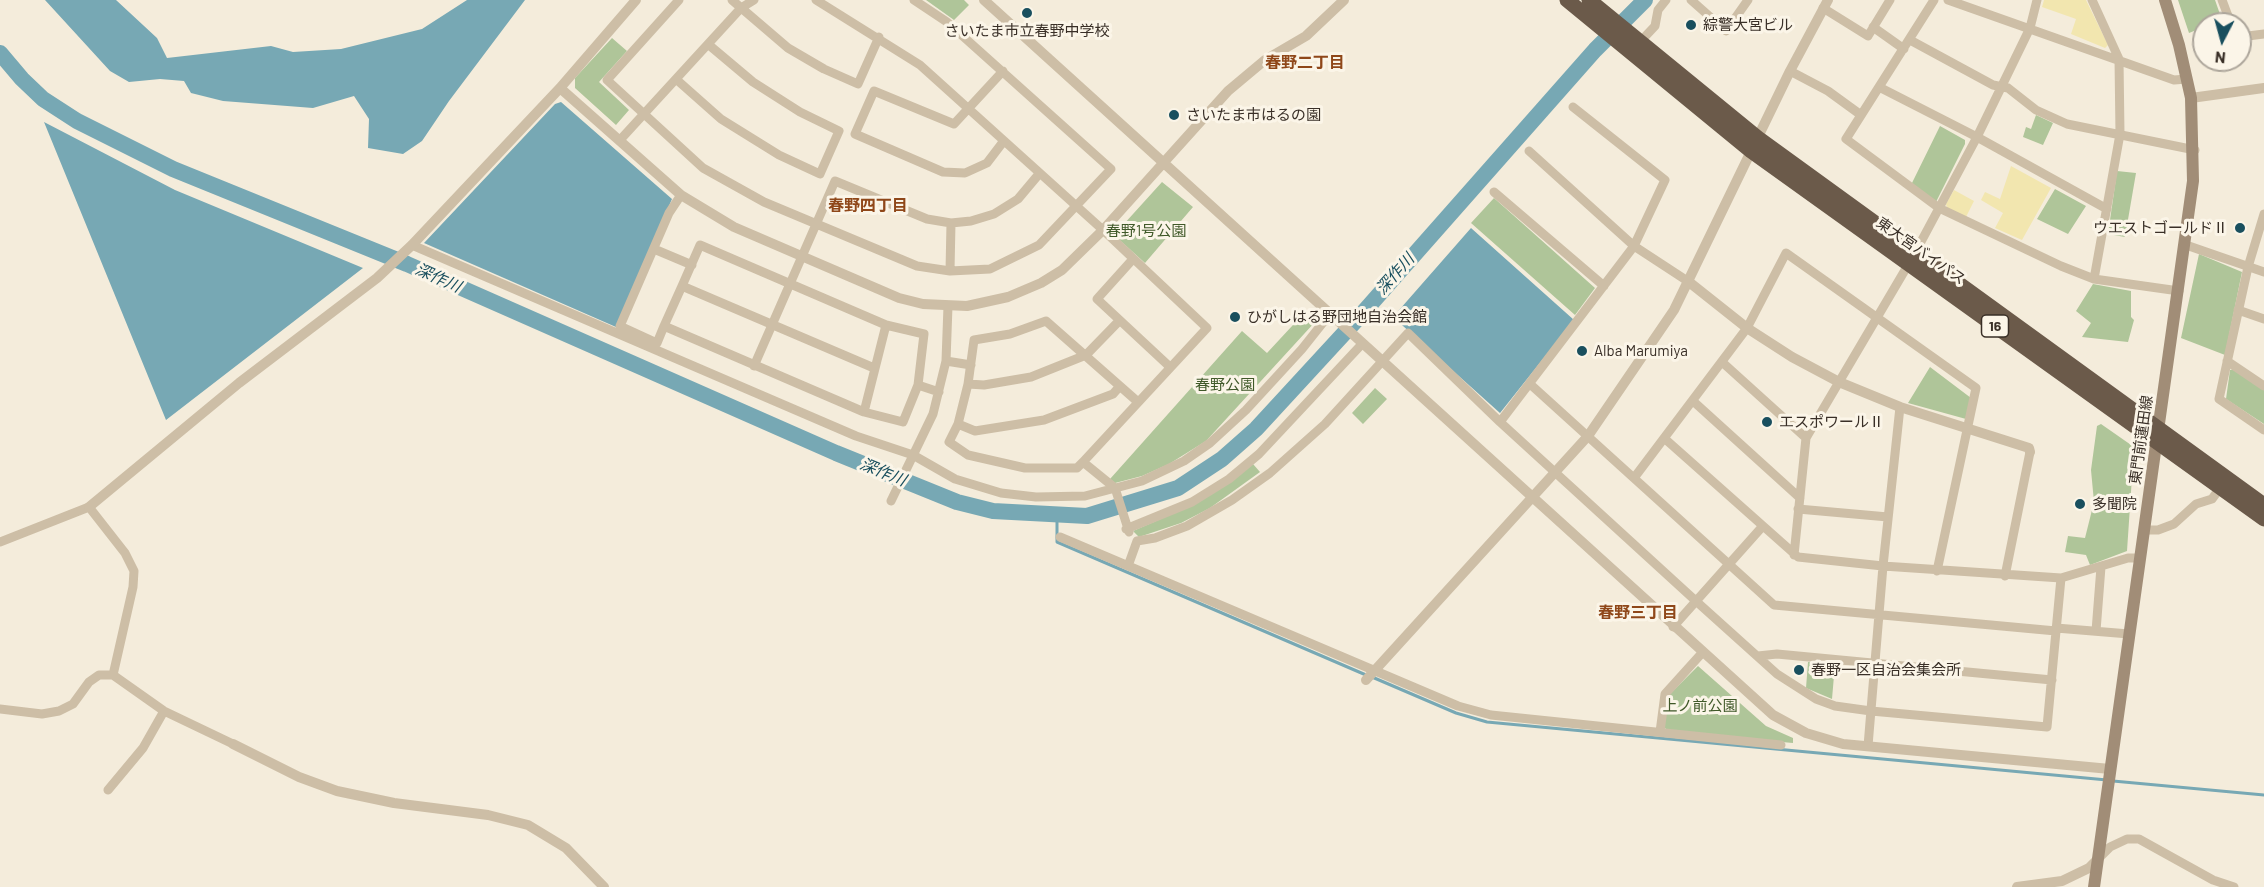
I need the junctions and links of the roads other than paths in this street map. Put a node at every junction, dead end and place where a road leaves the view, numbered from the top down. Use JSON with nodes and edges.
{"nodes":[{"id":1,"x":636,"y":0,"type":"edge"},
{"id":2,"x":679,"y":0,"type":"edge"},
{"id":3,"x":732,"y":0,"type":"edge"},
{"id":4,"x":754,"y":0,"type":"edge"},
{"id":5,"x":816,"y":0,"type":"edge"},
{"id":6,"x":914,"y":0,"type":"edge"},
{"id":7,"x":984,"y":0,"type":"edge"},
{"id":8,"x":1344,"y":0,"type":"edge"},
{"id":9,"x":1568,"y":0,"type":"edge"},
{"id":10,"x":1589,"y":0,"type":"edge"},
{"id":11,"x":1666,"y":0,"type":"edge"},
{"id":12,"x":1691,"y":0,"type":"edge"},
{"id":13,"x":1748,"y":0,"type":"edge"},
{"id":14,"x":1890,"y":0,"type":"edge"},
{"id":15,"x":1934,"y":0,"type":"edge"},
{"id":16,"x":1948,"y":0,"type":"edge"},
{"id":17,"x":2037,"y":0,"type":"edge"},
{"id":18,"x":2092,"y":0,"type":"edge"},
{"id":19,"x":2165,"y":0,"type":"edge"},
{"id":20,"x":1825,"y":4,"type":"edge"},
{"id":21,"x":741,"y":8,"type":"junction"},
{"id":22,"x":1604,"y":23,"type":"junction"},
{"id":23,"x":1873,"y":27,"type":"junction"},
{"id":24,"x":2030,"y":28,"type":"junction"},
{"id":25,"x":879,"y":37,"type":"junction"},
{"id":26,"x":1910,"y":40,"type":"junction"},
{"id":27,"x":1632,"y":43,"type":"junction"},
{"id":28,"x":709,"y":45,"type":"junction"},
{"id":29,"x":1904,"y":49,"type":"junction"},
{"id":30,"x":2119,"y":59,"type":"junction"},
{"id":31,"x":1003,"y":71,"type":"junction"},
{"id":32,"x":1790,"y":71,"type":"junction"},
{"id":33,"x":2187,"y":79,"type":"junction"},
{"id":34,"x":677,"y":80,"type":"junction"},
{"id":35,"x":2001,"y":86,"type":"junction"},
{"id":36,"x":560,"y":87,"type":"junction"},
{"id":37,"x":1880,"y":87,"type":"junction"},
{"id":38,"x":2264,"y":88,"type":"edge"},
{"id":39,"x":2191,"y":98,"type":"junction"},
{"id":40,"x":1573,"y":106,"type":"dead end"},
{"id":41,"x":968,"y":109,"type":"junction"},
{"id":42,"x":1862,"y":115,"type":"junction"},
{"id":43,"x":644,"y":116,"type":"junction"},
{"id":44,"x":2120,"y":134,"type":"junction"},
{"id":45,"x":1977,"y":137,"type":"junction"},
{"id":46,"x":620,"y":140,"type":"junction"},
{"id":47,"x":1003,"y":142,"type":"junction"},
{"id":48,"x":1754,"y":145,"type":"junction"},
{"id":49,"x":2194,"y":150,"type":"junction"},
{"id":50,"x":1529,"y":151,"type":"dead end"},
{"id":51,"x":1163,"y":163,"type":"junction"},
{"id":52,"x":1039,"y":174,"type":"junction"},
{"id":53,"x":1494,"y":192,"type":"dead end"},
{"id":54,"x":681,"y":195,"type":"junction"},
{"id":55,"x":1076,"y":207,"type":"junction"},
{"id":56,"x":1939,"y":208,"type":"junction"},
{"id":57,"x":2107,"y":209,"type":"junction"},
{"id":58,"x":2264,"y":214,"type":"edge"},
{"id":59,"x":951,"y":223,"type":"junction"},
{"id":60,"x":815,"y":225,"type":"junction"},
{"id":61,"x":1103,"y":230,"type":"junction"},
{"id":62,"x":412,"y":245,"type":"junction"},
{"id":63,"x":2186,"y":245,"type":"junction"},
{"id":64,"x":1634,"y":246,"type":"junction"},
{"id":65,"x":654,"y":249,"type":"junction"},
{"id":66,"x":802,"y":256,"type":"junction"},
{"id":67,"x":1133,"y":259,"type":"junction"},
{"id":68,"x":1912,"y":259,"type":"junction"},
{"id":69,"x":692,"y":264,"type":"junction"},
{"id":70,"x":2248,"y":267,"type":"junction"},
{"id":71,"x":950,"y":271,"type":"junction"},
{"id":72,"x":2264,"y":272,"type":"edge"},
{"id":73,"x":2094,"y":279,"type":"junction"},
{"id":74,"x":1689,"y":282,"type":"junction"},
{"id":75,"x":790,"y":285,"type":"junction"},
{"id":76,"x":682,"y":286,"type":"junction"},
{"id":77,"x":1604,"y":286,"type":"junction"},
{"id":78,"x":2179,"y":291,"type":"junction"},
{"id":79,"x":948,"y":306,"type":"junction"},
{"id":80,"x":2238,"y":310,"type":"junction"},
{"id":81,"x":1331,"y":316,"type":"junction"},
{"id":82,"x":1876,"y":319,"type":"junction"},
{"id":83,"x":2264,"y":319,"type":"edge"},
{"id":84,"x":1119,"y":321,"type":"junction"},
{"id":85,"x":772,"y":325,"type":"junction"},
{"id":86,"x":886,"y":325,"type":"junction"},
{"id":87,"x":664,"y":326,"type":"junction"},
{"id":88,"x":1747,"y":328,"type":"junction"},
{"id":89,"x":1360,"y":343,"type":"junction"},
{"id":90,"x":1086,"y":355,"type":"junction"},
{"id":91,"x":946,"y":361,"type":"junction"},
{"id":92,"x":2227,"y":361,"type":"junction"},
{"id":93,"x":1381,"y":362,"type":"junction"},
{"id":94,"x":1722,"y":362,"type":"junction"},
{"id":95,"x":971,"y":365,"type":"junction"},
{"id":96,"x":754,"y":366,"type":"junction"},
{"id":97,"x":1170,"y":367,"type":"junction"},
{"id":98,"x":874,"y":368,"type":"junction"},
{"id":99,"x":1839,"y":382,"type":"junction"},
{"id":100,"x":968,"y":384,"type":"junction"},
{"id":101,"x":1530,"y":384,"type":"junction"},
{"id":102,"x":918,"y":385,"type":"junction"},
{"id":103,"x":1120,"y":386,"type":"junction"},
{"id":104,"x":2264,"y":386,"type":"edge"},
{"id":105,"x":939,"y":392,"type":"junction"},
{"id":106,"x":1693,"y":401,"type":"junction"},
{"id":107,"x":1138,"y":402,"type":"junction"},
{"id":108,"x":1900,"y":407,"type":"junction"},
{"id":109,"x":864,"y":412,"type":"junction"},
{"id":110,"x":1500,"y":422,"type":"junction"},
{"id":111,"x":958,"y":424,"type":"junction"},
{"id":112,"x":1966,"y":429,"type":"junction"},
{"id":113,"x":2264,"y":430,"type":"edge"},
{"id":114,"x":2157,"y":434,"type":"junction"},
{"id":115,"x":1588,"y":436,"type":"junction"},
{"id":116,"x":1664,"y":438,"type":"junction"},
{"id":117,"x":1806,"y":438,"type":"junction"},
{"id":118,"x":2030,"y":452,"type":"joint"},
{"id":119,"x":913,"y":455,"type":"junction"},
{"id":120,"x":1083,"y":462,"type":"junction"},
{"id":121,"x":1555,"y":472,"type":"junction"},
{"id":122,"x":1634,"y":478,"type":"junction"},
{"id":123,"x":1115,"y":488,"type":"junction"},
{"id":124,"x":2220,"y":488,"type":"junction"},
{"id":125,"x":1800,"y":498,"type":"junction"},
{"id":126,"x":1532,"y":499,"type":"junction"},
{"id":127,"x":891,"y":501,"type":"dead end"},
{"id":128,"x":2264,"y":505,"type":"edge"},
{"id":129,"x":89,"y":507,"type":"junction"},
{"id":130,"x":1798,"y":509,"type":"junction"},
{"id":131,"x":1888,"y":517,"type":"junction"},
{"id":132,"x":2264,"y":519,"type":"edge"},
{"id":133,"x":1762,"y":527,"type":"junction"},
{"id":134,"x":1126,"y":529,"type":"junction"},
{"id":135,"x":2144,"y":531,"type":"junction"},
{"id":136,"x":1060,"y":537,"type":"dead end"},
{"id":137,"x":1137,"y":541,"type":"junction"},
{"id":138,"x":0,"y":542,"type":"edge"},
{"id":139,"x":1794,"y":555,"type":"junction"},
{"id":140,"x":2140,"y":558,"type":"junction"},
{"id":141,"x":1729,"y":565,"type":"junction"},
{"id":142,"x":1128,"y":566,"type":"junction"},
{"id":143,"x":1883,"y":566,"type":"junction"},
{"id":144,"x":2101,"y":567,"type":"junction"},
{"id":145,"x":1937,"y":571,"type":"junction"},
{"id":146,"x":2005,"y":576,"type":"junction"},
{"id":147,"x":2061,"y":578,"type":"junction"},
{"id":148,"x":1697,"y":602,"type":"junction"},
{"id":149,"x":1879,"y":615,"type":"junction"},
{"id":150,"x":1673,"y":627,"type":"junction"},
{"id":151,"x":2056,"y":630,"type":"junction"},
{"id":152,"x":2096,"y":632,"type":"junction"},
{"id":153,"x":2129,"y":634,"type":"junction"},
{"id":154,"x":1702,"y":653,"type":"junction"},
{"id":155,"x":1758,"y":656,"type":"junction"},
{"id":156,"x":1875,"y":662,"type":"junction"},
{"id":157,"x":1375,"y":670,"type":"junction"},
{"id":158,"x":113,"y":675,"type":"junction"},
{"id":159,"x":1366,"y":680,"type":"dead end"},
{"id":160,"x":2052,"y":680,"type":"junction"},
{"id":161,"x":0,"y":709,"type":"edge"},
{"id":162,"x":164,"y":711,"type":"junction"},
{"id":163,"x":1871,"y":711,"type":"junction"},
{"id":164,"x":1660,"y":732,"type":"junction"},
{"id":165,"x":233,"y":744,"type":"joint"},
{"id":166,"x":1781,"y":745,"type":"dead end"},
{"id":167,"x":1868,"y":746,"type":"junction"},
{"id":168,"x":2110,"y":769,"type":"junction"},
{"id":169,"x":108,"y":790,"type":"dead end"},
{"id":170,"x":2098,"y":859,"type":"junction"},
{"id":171,"x":604,"y":887,"type":"edge"},
{"id":172,"x":2017,"y":887,"type":"edge"},
{"id":173,"x":2094,"y":887,"type":"edge"},
{"id":174,"x":2235,"y":887,"type":"edge"}],
"edges":[{"from":1,"to":36,"type":"street"},
{"from":2,"to":43,"type":"street"},
{"from":3,"to":21,"type":"street"},
{"from":4,"to":21,"type":"street"},
{"from":5,"to":25,"type":"street"},
{"from":6,"to":31,"type":"street"},
{"from":7,"to":51,"type":"street"},
{"from":8,"to":51,"type":"street"},
{"from":9,"to":22,"type":"highway","name":"東大宮バイパス","number":"16"},
{"from":10,"to":22,"type":"highway","name":"東大宮バイパス","number":"16"},
{"from":11,"to":27,"type":"street"},
{"from":12,"to":13,"type":"street"},
{"from":14,"to":23,"type":"street"},
{"from":15,"to":26,"type":"street"},
{"from":16,"to":24,"type":"street"},
{"from":17,"to":24,"type":"street"},
{"from":18,"to":30,"type":"street"},
{"from":19,"to":33,"type":"main road","name":"東門前蓮田線"},
{"from":20,"to":23,"type":"street"},
{"from":20,"to":32,"type":"street"},
{"from":21,"to":25,"type":"street"},
{"from":21,"to":28,"type":"street"},
{"from":22,"to":27,"type":"highway","name":"東大宮バイパス","number":"16"},
{"from":23,"to":29,"type":"street"},
{"from":24,"to":30,"type":"street"},
{"from":24,"to":35,"type":"street"},
{"from":25,"to":41,"type":"street"},
{"from":26,"to":29,"type":"street"},
{"from":26,"to":35,"type":"street"},
{"from":27,"to":48,"type":"highway","name":"東大宮バイパス","number":"16"},
{"from":28,"to":34,"type":"street"},
{"from":28,"to":34,"type":"street"},
{"from":29,"to":37,"type":"street"},
{"from":30,"to":33,"type":"street"},
{"from":30,"to":44,"type":"street"},
{"from":31,"to":41,"type":"street"},
{"from":31,"to":55,"type":"street"},
{"from":32,"to":42,"type":"street"},
{"from":32,"to":48,"type":"street"},
{"from":33,"to":39,"type":"main road","name":"東門前蓮田線"},
{"from":34,"to":43,"type":"street"},
{"from":35,"to":44,"type":"street"},
{"from":35,"to":45,"type":"street"},
{"from":36,"to":46,"type":"street"},
{"from":36,"to":62,"type":"street"},
{"from":37,"to":42,"type":"street"},
{"from":37,"to":45,"type":"street"},
{"from":38,"to":39,"type":"street"},
{"from":39,"to":49,"type":"main road","name":"東門前蓮田線"},
{"from":40,"to":64,"type":"street"},
{"from":41,"to":47,"type":"street"},
{"from":41,"to":47,"type":"street"},
{"from":42,"to":56,"type":"street"},
{"from":43,"to":46,"type":"street"},
{"from":43,"to":60,"type":"street"},
{"from":44,"to":49,"type":"street"},
{"from":44,"to":57,"type":"street"},
{"from":45,"to":56,"type":"street"},
{"from":45,"to":57,"type":"street"},
{"from":46,"to":54,"type":"street"},
{"from":47,"to":52,"type":"street"},
{"from":48,"to":68,"type":"highway","name":"東大宮バイパス","number":"16"},
{"from":48,"to":74,"type":"street"},
{"from":49,"to":63,"type":"main road","name":"東門前蓮田線"},
{"from":50,"to":64,"type":"street"},
{"from":51,"to":61,"type":"street"},
{"from":51,"to":81,"type":"street"},
{"from":52,"to":55,"type":"street"},
{"from":52,"to":59,"type":"street"},
{"from":53,"to":77,"type":"street"},
{"from":54,"to":65,"type":"street"},
{"from":54,"to":66,"type":"street"},
{"from":55,"to":61,"type":"street"},
{"from":55,"to":71,"type":"street"},
{"from":56,"to":68,"type":"street"},
{"from":56,"to":73,"type":"street"},
{"from":57,"to":73,"type":"street"},
{"from":58,"to":70,"type":"street"},
{"from":59,"to":60,"type":"street"},
{"from":59,"to":71,"type":"street"},
{"from":60,"to":66,"type":"street"},
{"from":60,"to":71,"type":"street"},
{"from":61,"to":67,"type":"street"},
{"from":61,"to":79,"type":"street"},
{"from":62,"to":119,"type":"street"},
{"from":62,"to":129,"type":"street"},
{"from":63,"to":70,"type":"street"},
{"from":63,"to":78,"type":"main road","name":"東門前蓮田線"},
{"from":64,"to":74,"type":"street"},
{"from":64,"to":77,"type":"street"},
{"from":65,"to":69,"type":"street"},
{"from":65,"to":87,"type":"street"},
{"from":66,"to":75,"type":"street"},
{"from":66,"to":79,"type":"street"},
{"from":67,"to":84,"type":"street"},
{"from":67,"to":97,"type":"street"},
{"from":68,"to":82,"type":"street"},
{"from":68,"to":114,"type":"highway","name":"東大宮バイパス","number":"16"},
{"from":69,"to":75,"type":"street"},
{"from":69,"to":76,"type":"street"},
{"from":70,"to":72,"type":"street"},
{"from":70,"to":80,"type":"street"},
{"from":73,"to":78,"type":"street"},
{"from":74,"to":88,"type":"street"},
{"from":74,"to":115,"type":"street"},
{"from":75,"to":85,"type":"street"},
{"from":75,"to":86,"type":"street"},
{"from":76,"to":85,"type":"street"},
{"from":76,"to":87,"type":"street"},
{"from":77,"to":101,"type":"street"},
{"from":78,"to":114,"type":"main road","name":"東門前蓮田線"},
{"from":79,"to":91,"type":"street"},
{"from":80,"to":83,"type":"street"},
{"from":80,"to":92,"type":"street"},
{"from":81,"to":89,"type":"street"},
{"from":81,"to":123,"type":"street"},
{"from":82,"to":88,"type":"street"},
{"from":82,"to":99,"type":"street"},
{"from":82,"to":112,"type":"street"},
{"from":84,"to":90,"type":"street"},
{"from":84,"to":97,"type":"street"},
{"from":85,"to":96,"type":"street"},
{"from":85,"to":98,"type":"street"},
{"from":86,"to":98,"type":"street"},
{"from":86,"to":102,"type":"street"},
{"from":87,"to":96,"type":"street"},
{"from":88,"to":94,"type":"street"},
{"from":88,"to":99,"type":"street"},
{"from":89,"to":93,"type":"street"},
{"from":89,"to":134,"type":"street"},
{"from":90,"to":95,"type":"street"},
{"from":90,"to":100,"type":"street"},
{"from":90,"to":103,"type":"street"},
{"from":91,"to":95,"type":"street"},
{"from":91,"to":105,"type":"street"},
{"from":92,"to":104,"type":"street"},
{"from":92,"to":113,"type":"street"},
{"from":93,"to":110,"type":"street"},
{"from":93,"to":126,"type":"street"},
{"from":93,"to":137,"type":"street"},
{"from":94,"to":106,"type":"street"},
{"from":94,"to":117,"type":"street"},
{"from":95,"to":100,"type":"street"},
{"from":96,"to":109,"type":"street"},
{"from":97,"to":107,"type":"street"},
{"from":98,"to":109,"type":"street"},
{"from":99,"to":108,"type":"street"},
{"from":99,"to":117,"type":"street"},
{"from":100,"to":111,"type":"street"},
{"from":101,"to":110,"type":"street"},
{"from":101,"to":115,"type":"street"},
{"from":102,"to":105,"type":"street"},
{"from":102,"to":109,"type":"street"},
{"from":103,"to":107,"type":"street"},
{"from":103,"to":111,"type":"street"},
{"from":105,"to":119,"type":"street"},
{"from":106,"to":116,"type":"street"},
{"from":106,"to":125,"type":"street"},
{"from":107,"to":120,"type":"street"},
{"from":108,"to":112,"type":"street"},
{"from":108,"to":131,"type":"street"},
{"from":110,"to":121,"type":"street"},
{"from":111,"to":120,"type":"street"},
{"from":112,"to":118,"type":"street"},
{"from":112,"to":145,"type":"street"},
{"from":114,"to":124,"type":"highway","name":"東大宮バイパス","number":"16"},
{"from":114,"to":128,"type":"highway","name":"東大宮バイパス","number":"16"},
{"from":114,"to":135,"type":"main road","name":"東門前蓮田線"},
{"from":115,"to":121,"type":"street"},
{"from":115,"to":122,"type":"street"},
{"from":116,"to":122,"type":"street"},
{"from":116,"to":133,"type":"street"},
{"from":117,"to":125,"type":"street"},
{"from":118,"to":146,"type":"street"},
{"from":119,"to":123,"type":"street"},
{"from":119,"to":127,"type":"street"},
{"from":120,"to":123,"type":"street"},
{"from":121,"to":126,"type":"street"},
{"from":121,"to":148,"type":"street"},
{"from":122,"to":141,"type":"street"},
{"from":123,"to":134,"type":"street"},
{"from":124,"to":132,"type":"highway","name":"東大宮バイパス","number":"16"},
{"from":124,"to":135,"type":"street"},
{"from":125,"to":130,"type":"street"},
{"from":126,"to":150,"type":"street"},
{"from":126,"to":157,"type":"street"},
{"from":129,"to":138,"type":"street"},
{"from":129,"to":158,"type":"street"},
{"from":130,"to":131,"type":"street"},
{"from":130,"to":139,"type":"street"},
{"from":131,"to":143,"type":"street"},
{"from":133,"to":139,"type":"street"},
{"from":133,"to":141,"type":"street"},
{"from":134,"to":137,"type":"street"},
{"from":135,"to":140,"type":"main road","name":"東門前蓮田線"},
{"from":136,"to":142,"type":"street"},
{"from":137,"to":142,"type":"street"},
{"from":139,"to":143,"type":"street"},
{"from":140,"to":144,"type":"street"},
{"from":140,"to":153,"type":"main road","name":"東門前蓮田線"},
{"from":141,"to":148,"type":"street"},
{"from":141,"to":149,"type":"street"},
{"from":142,"to":157,"type":"street"},
{"from":143,"to":145,"type":"street"},
{"from":143,"to":149,"type":"street"},
{"from":144,"to":147,"type":"street"},
{"from":144,"to":152,"type":"street"},
{"from":145,"to":146,"type":"street"},
{"from":146,"to":147,"type":"street"},
{"from":147,"to":151,"type":"street"},
{"from":148,"to":150,"type":"street"},
{"from":148,"to":155,"type":"street"},
{"from":149,"to":151,"type":"street"},
{"from":149,"to":156,"type":"street"},
{"from":150,"to":154,"type":"street"},
{"from":151,"to":152,"type":"street"},
{"from":151,"to":160,"type":"street"},
{"from":152,"to":153,"type":"street"},
{"from":153,"to":168,"type":"main road","name":"東門前蓮田線"},
{"from":154,"to":164,"type":"street"},
{"from":154,"to":167,"type":"street"},
{"from":155,"to":156,"type":"street"},
{"from":155,"to":163,"type":"street"},
{"from":156,"to":160,"type":"street"},
{"from":156,"to":163,"type":"street"},
{"from":157,"to":159,"type":"street"},
{"from":157,"to":164,"type":"street"},
{"from":158,"to":161,"type":"street"},
{"from":158,"to":162,"type":"street"},
{"from":160,"to":163,"type":"street"},
{"from":162,"to":165,"type":"street"},
{"from":162,"to":169,"type":"street"},
{"from":163,"to":167,"type":"street"},
{"from":164,"to":166,"type":"street"},
{"from":165,"to":171,"type":"street"},
{"from":167,"to":168,"type":"street"},
{"from":168,"to":170,"type":"main road","name":"東門前蓮田線"},
{"from":170,"to":172,"type":"street"},
{"from":170,"to":173,"type":"main road","name":"東門前蓮田線"},
{"from":170,"to":174,"type":"street"}]}
